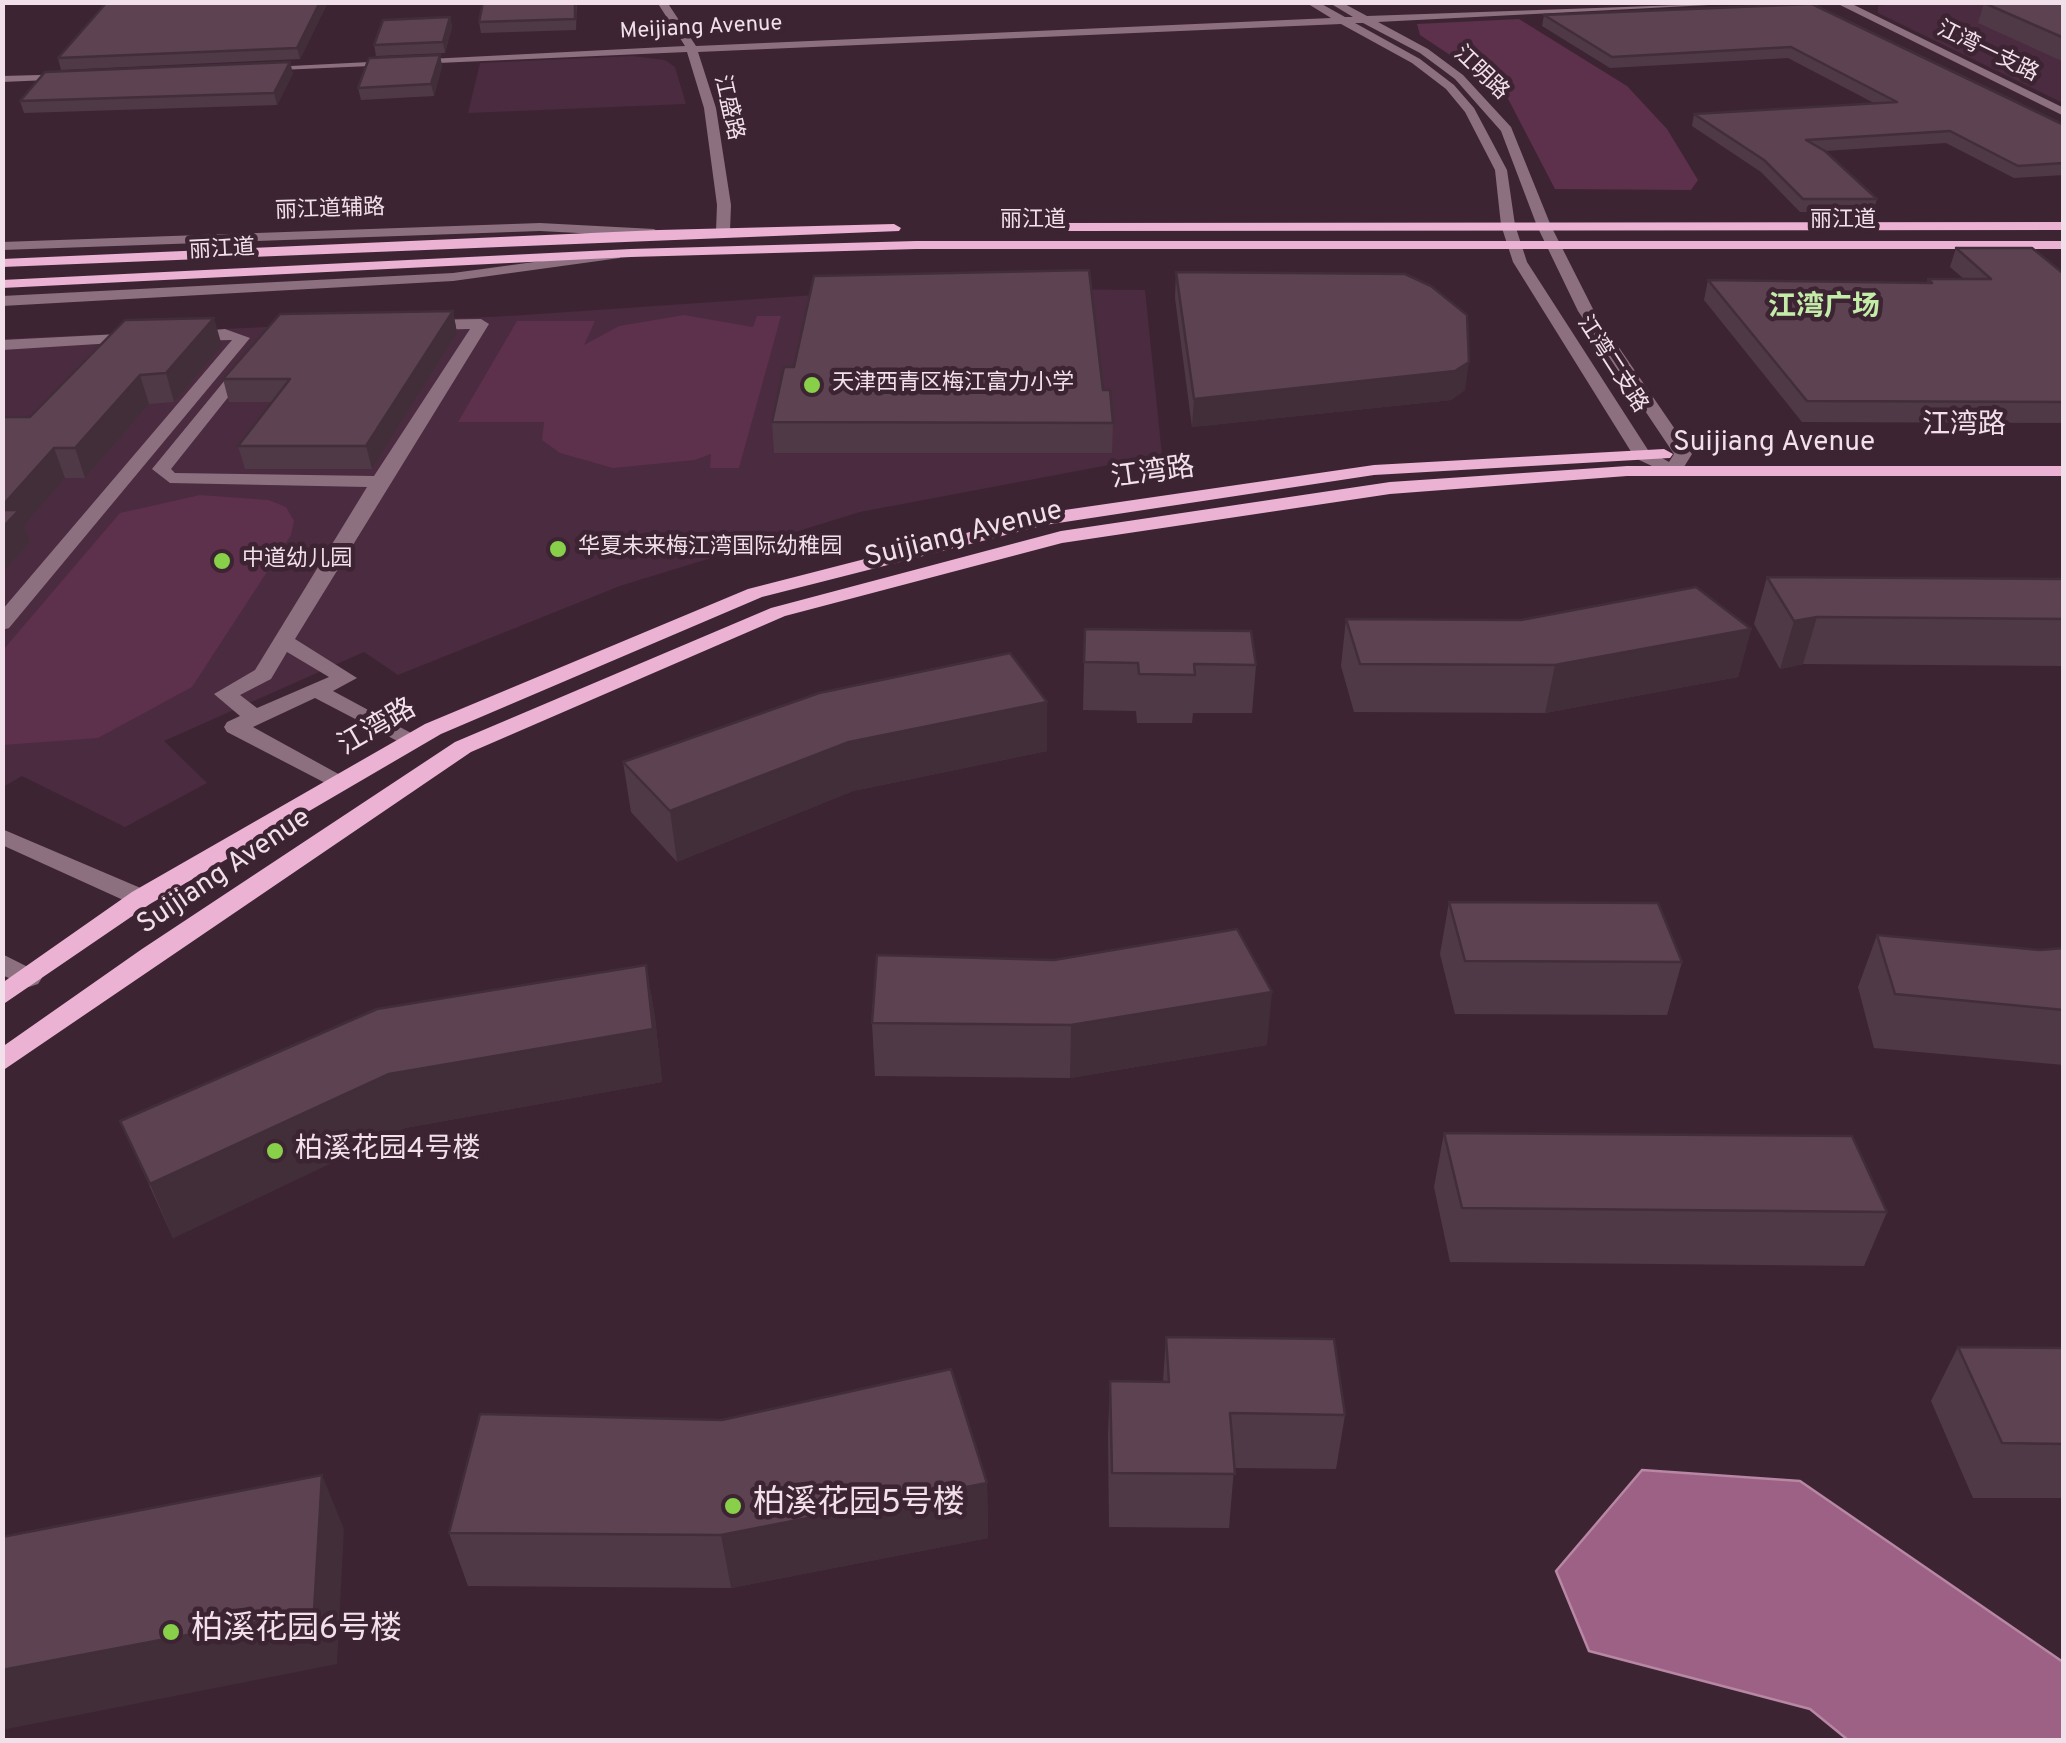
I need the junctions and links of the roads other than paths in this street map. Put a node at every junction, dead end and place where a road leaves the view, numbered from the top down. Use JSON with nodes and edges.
{"nodes":[{"id":1,"x":662,"y":2,"type":"edge"},
{"id":2,"x":1310,"y":2,"type":"edge"},
{"id":3,"x":1619,"y":2,"type":"edge"},
{"id":4,"x":1762,"y":2,"type":"edge"},
{"id":5,"x":1839,"y":2,"type":"edge"},
{"id":6,"x":1349,"y":14,"type":"edge"},
{"id":7,"x":690,"y":46,"type":"junction"},
{"id":8,"x":238,"y":65,"type":"edge"},
{"id":9,"x":2,"y":71,"type":"edge"},
{"id":10,"x":2,"y":79,"type":"edge"},
{"id":11,"x":2064,"y":112,"type":"edge"},
{"id":12,"x":1508,"y":226,"type":"junction"},
{"id":13,"x":1544,"y":226,"type":"junction"},
{"id":14,"x":2064,"y":226,"type":"edge"},
{"id":15,"x":1054,"y":227,"type":"dead end"},
{"id":16,"x":936,"y":228,"type":"dead end"},
{"id":17,"x":724,"y":231,"type":"junction"},
{"id":18,"x":659,"y":234,"type":"junction"},
{"id":19,"x":1514,"y":245,"type":"junction"},
{"id":20,"x":1554,"y":245,"type":"junction"},
{"id":21,"x":2064,"y":245,"type":"edge"},
{"id":22,"x":2,"y":246,"type":"edge"},
{"id":23,"x":631,"y":253,"type":"junction"},
{"id":24,"x":2,"y":263,"type":"edge"},
{"id":25,"x":2,"y":284,"type":"edge"},
{"id":26,"x":2,"y":301,"type":"edge"},
{"id":27,"x":401,"y":325,"type":"edge"},
{"id":28,"x":2,"y":344,"type":"edge"},
{"id":29,"x":260,"y":348,"type":"edge"},
{"id":30,"x":1641,"y":454,"type":"junction"},
{"id":31,"x":2064,"y":455,"type":"edge"},
{"id":32,"x":1678,"y":463,"type":"junction"},
{"id":33,"x":2064,"y":471,"type":"edge"},
{"id":34,"x":379,"y":482,"type":"junction"},
{"id":35,"x":2,"y":624,"type":"edge"},
{"id":36,"x":283,"y":642,"type":"junction"},
{"id":37,"x":315,"y":690,"type":"junction"},
{"id":38,"x":256,"y":718,"type":"junction"},
{"id":39,"x":412,"y":740,"type":"junction"},
{"id":40,"x":341,"y":782,"type":"junction"},
{"id":41,"x":2,"y":836,"type":"edge"},
{"id":42,"x":141,"y":898,"type":"junction"},
{"id":43,"x":2,"y":963,"type":"edge"},
{"id":44,"x":29,"y":978,"type":"junction"},
{"id":45,"x":2,"y":996,"type":"edge"},
{"id":46,"x":2,"y":1061,"type":"edge"}],
"edges":[{"from":1,"to":7,"type":"street","name":"江盛路"},
{"from":2,"to":6,"type":"street","name":"江明路"},
{"from":3,"to":6,"type":"street","name":"Meijiang Avenue"},
{"from":4,"to":6,"type":"street","name":"Meijiang Avenue"},
{"from":5,"to":11,"type":"street","name":"江湾一支路"},
{"from":6,"to":7,"type":"street","name":"Meijiang Avenue"},
{"from":6,"to":12,"type":"street","name":"江明路"},
{"from":6,"to":13,"type":"street","name":"江明路"},
{"from":7,"to":8,"type":"street","name":"Meijiang Avenue"},
{"from":7,"to":17,"type":"street","name":"江盛路"},
{"from":9,"to":10,"type":"street"},
{"from":12,"to":13,"type":"main road","name":"丽江道"},
{"from":12,"to":15,"type":"main road","name":"丽江道"},
{"from":12,"to":19,"type":"street","name":"江湾二支路"},
{"from":13,"to":14,"type":"main road","name":"丽江道"},
{"from":13,"to":20,"type":"street","name":"江湾二支路"},
{"from":16,"to":17,"type":"main road","name":"丽江道"},
{"from":17,"to":18,"type":"main road","name":"丽江道"},
{"from":18,"to":22,"type":"street","name":"丽江道辅路"},
{"from":18,"to":24,"type":"main road","name":"丽江道"},
{"from":19,"to":20,"type":"main road","name":"丽江道"},
{"from":19,"to":23,"type":"main road","name":"丽江道"},
{"from":19,"to":30,"type":"street","name":"江湾二支路"},
{"from":20,"to":21,"type":"main road","name":"丽江道"},
{"from":20,"to":32,"type":"street","name":"江湾二支路"},
{"from":23,"to":25,"type":"main road","name":"丽江道"},
{"from":23,"to":26,"type":"street"},
{"from":27,"to":34,"type":"street"},
{"from":28,"to":35,"type":"street"},
{"from":29,"to":34,"type":"street"},
{"from":30,"to":32,"type":"main road","name":"江湾路"},
{"from":30,"to":39,"type":"main road","name":"江湾路"},
{"from":31,"to":32,"type":"main road","name":"江湾路"},
{"from":32,"to":33,"type":"main road","name":"Suijiang Avenue"},
{"from":32,"to":46,"type":"main road","name":"Suijiang Avenue"},
{"from":34,"to":36,"type":"street"},
{"from":36,"to":37,"type":"street"},
{"from":36,"to":38,"type":"street"},
{"from":37,"to":38,"type":"street"},
{"from":37,"to":39,"type":"street"},
{"from":38,"to":40,"type":"street"},
{"from":39,"to":40,"type":"main road","name":"江湾路"},
{"from":40,"to":42,"type":"main road","name":"江湾路"},
{"from":41,"to":42,"type":"street"},
{"from":42,"to":44,"type":"main road","name":"江湾路"},
{"from":43,"to":44,"type":"street"},
{"from":44,"to":45,"type":"main road","name":"江湾路"}]}
